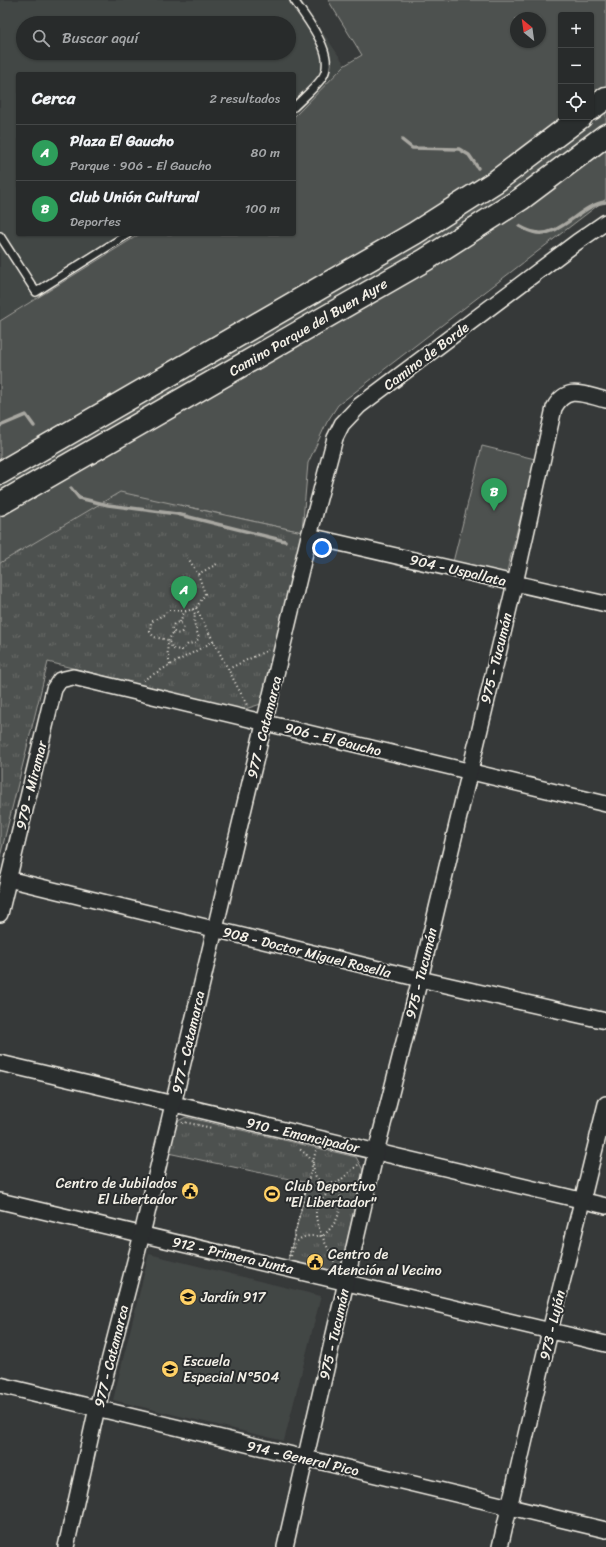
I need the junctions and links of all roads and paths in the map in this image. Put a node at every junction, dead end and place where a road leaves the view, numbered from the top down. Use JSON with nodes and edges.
{"nodes":[{"id":1,"x":294,"y":0,"type":"edge"},
{"id":2,"x":606,"y":98,"type":"edge"},
{"id":3,"x":296,"y":105,"type":"edge"},
{"id":4,"x":594,"y":107,"type":"edge"},
{"id":5,"x":577,"y":120,"type":"edge"},
{"id":6,"x":606,"y":135,"type":"edge"},
{"id":7,"x":606,"y":222,"type":"edge"},
{"id":8,"x":0,"y":236,"type":"edge"},
{"id":9,"x":125,"y":236,"type":"edge"},
{"id":10,"x":606,"y":400,"type":"edge"},
{"id":11,"x":0,"y":473,"type":"edge"},
{"id":12,"x":0,"y":504,"type":"edge"},
{"id":13,"x":309,"y":536,"type":"junction"},
{"id":14,"x":188,"y":558,"type":"dead end"},
{"id":15,"x":217,"y":564,"type":"dead end"},
{"id":16,"x":198,"y":574,"type":"junction"},
{"id":17,"x":515,"y":583,"type":"junction"},
{"id":18,"x":606,"y":604,"type":"edge"},
{"id":19,"x":196,"y":608,"type":"junction"},
{"id":20,"x":192,"y":609,"type":"junction"},
{"id":21,"x":186,"y":611,"type":"junction"},
{"id":22,"x":180,"y":622,"type":"junction"},
{"id":23,"x":174,"y":632,"type":"junction"},
{"id":24,"x":168,"y":640,"type":"junction"},
{"id":25,"x":214,"y":642,"type":"junction"},
{"id":26,"x":270,"y":656,"type":"dead end"},
{"id":27,"x":170,"y":665,"type":"junction"},
{"id":28,"x":228,"y":670,"type":"junction"},
{"id":29,"x":60,"y":680,"type":"joint"},
{"id":30,"x":140,"y":681,"type":"dead end"},
{"id":31,"x":250,"y":711,"type":"dead end"},
{"id":32,"x":265,"y":722,"type":"junction"},
{"id":33,"x":468,"y":771,"type":"junction"},
{"id":34,"x":606,"y":804,"type":"edge"},
{"id":35,"x":8,"y":879,"type":"junction"},
{"id":36,"x":0,"y":914,"type":"edge"},
{"id":37,"x":214,"y":930,"type":"junction"},
{"id":38,"x":420,"y":979,"type":"junction"},
{"id":39,"x":606,"y":1021,"type":"edge"},
{"id":40,"x":0,"y":1063,"type":"edge"},
{"id":41,"x":173,"y":1104,"type":"junction"},
{"id":42,"x":606,"y":1104,"type":"edge"},
{"id":43,"x":179,"y":1124,"type":"dead end"},
{"id":44,"x":215,"y":1129,"type":"dead end"},
{"id":45,"x":291,"y":1147,"type":"dead end"},
{"id":46,"x":317,"y":1148,"type":"dead end"},
{"id":47,"x":376,"y":1152,"type":"junction"},
{"id":48,"x":313,"y":1163,"type":"junction"},
{"id":49,"x":360,"y":1163,"type":"dead end"},
{"id":50,"x":339,"y":1183,"type":"junction"},
{"id":51,"x":0,"y":1201,"type":"edge"},
{"id":52,"x":582,"y":1201,"type":"junction"},
{"id":53,"x":606,"y":1206,"type":"edge"},
{"id":54,"x":142,"y":1234,"type":"junction"},
{"id":55,"x":323,"y":1236,"type":"junction"},
{"id":56,"x":342,"y":1276,"type":"junction"},
{"id":57,"x":550,"y":1331,"type":"junction"},
{"id":58,"x":606,"y":1344,"type":"edge"},
{"id":59,"x":0,"y":1385,"type":"edge"},
{"id":60,"x":97,"y":1408,"type":"junction"},
{"id":61,"x":306,"y":1459,"type":"junction"},
{"id":62,"x":510,"y":1506,"type":"junction"},
{"id":63,"x":606,"y":1530,"type":"edge"},
{"id":64,"x":66,"y":1547,"type":"edge"},
{"id":65,"x":285,"y":1547,"type":"edge"},
{"id":66,"x":500,"y":1547,"type":"edge"}],
"edges":[{"from":1,"to":3,"type":"lane"},
{"from":2,"to":4,"type":"highway"},
{"from":5,"to":11,"type":"highway","name":"Camino Parque del Buen Ayre"},
{"from":6,"to":12,"type":"highway","name":"Camino Parque del Buen Ayre"},
{"from":7,"to":13,"type":"street","name":"Camino de Borde"},
{"from":8,"to":9,"type":"lane"},
{"from":10,"to":17,"type":"street","name":"975 - Tucumán"},
{"from":13,"to":17,"type":"street","name":"904 - Uspallata"},
{"from":13,"to":32,"type":"street","name":"977 - Catamarca"},
{"from":14,"to":16,"type":"path"},
{"from":15,"to":16,"type":"path"},
{"from":16,"to":19,"type":"path"},
{"from":17,"to":18,"type":"street","name":"904 - Uspallata"},
{"from":17,"to":33,"type":"street","name":"975 - Tucumán"},
{"from":19,"to":20,"type":"path"},
{"from":19,"to":25,"type":"path"},
{"from":20,"to":21,"type":"path"},
{"from":20,"to":24,"type":"path"},
{"from":21,"to":22,"type":"path"},
{"from":21,"to":24,"type":"path"},
{"from":22,"to":23,"type":"path"},
{"from":22,"to":23,"type":"path"},
{"from":23,"to":24,"type":"path"},
{"from":24,"to":27,"type":"path"},
{"from":25,"to":27,"type":"path"},
{"from":25,"to":28,"type":"path"},
{"from":26,"to":28,"type":"path"},
{"from":27,"to":30,"type":"path"},
{"from":28,"to":31,"type":"path"},
{"from":29,"to":32,"type":"street","name":"906 - El Gaucho"},
{"from":29,"to":35,"type":"street","name":"979 - Miramar"},
{"from":32,"to":33,"type":"street","name":"906 - El Gaucho"},
{"from":32,"to":37,"type":"street","name":"977 - Catamarca"},
{"from":33,"to":34,"type":"street","name":"906 - El Gaucho"},
{"from":33,"to":38,"type":"street","name":"975 - Tucumán"},
{"from":35,"to":36,"type":"street","name":"979 - Miramar"},
{"from":35,"to":37,"type":"street","name":"908 - Doctor Miguel Rosella"},
{"from":37,"to":38,"type":"street","name":"908 - Doctor Miguel Rosella"},
{"from":37,"to":41,"type":"street","name":"977 - Catamarca"},
{"from":38,"to":39,"type":"street","name":"908 - Doctor Miguel Rosella"},
{"from":38,"to":47,"type":"street","name":"975 - Tucumán"},
{"from":40,"to":41,"type":"street","name":"910 - Emancipador"},
{"from":41,"to":47,"type":"street","name":"910 - Emancipador"},
{"from":41,"to":54,"type":"street","name":"977 - Catamarca"},
{"from":42,"to":52,"type":"street","name":"973 - Luján"},
{"from":43,"to":44,"type":"path"},
{"from":45,"to":48,"type":"path"},
{"from":46,"to":48,"type":"path"},
{"from":47,"to":52,"type":"street","name":"910 - Emancipador"},
{"from":47,"to":56,"type":"street","name":"975 - Tucumán"},
{"from":48,"to":50,"type":"path"},
{"from":48,"to":55,"type":"path"},
{"from":49,"to":50,"type":"path"},
{"from":50,"to":55,"type":"path"},
{"from":50,"to":55,"type":"path"},
{"from":51,"to":54,"type":"street","name":"912 - Primera Junta"},
{"from":52,"to":53,"type":"street","name":"910 - Emancipador"},
{"from":52,"to":57,"type":"street","name":"973 - Luján"},
{"from":54,"to":56,"type":"street","name":"912 - Primera Junta"},
{"from":54,"to":60,"type":"street","name":"977 - Catamarca"},
{"from":55,"to":56,"type":"path"},
{"from":56,"to":57,"type":"street","name":"912 - Primera Junta"},
{"from":56,"to":61,"type":"street","name":"975 - Tucumán"},
{"from":57,"to":58,"type":"street","name":"912 - Primera Junta"},
{"from":57,"to":62,"type":"street","name":"973 - Luján"},
{"from":59,"to":60,"type":"street","name":"914 - General Pico"},
{"from":60,"to":61,"type":"street","name":"914 - General Pico"},
{"from":60,"to":64,"type":"street","name":"977 - Catamarca"},
{"from":61,"to":62,"type":"street","name":"914 - General Pico"},
{"from":61,"to":65,"type":"street","name":"975 - Tucumán"},
{"from":62,"to":63,"type":"street","name":"914 - General Pico"},
{"from":62,"to":66,"type":"street","name":"973 - Luján"}]}
